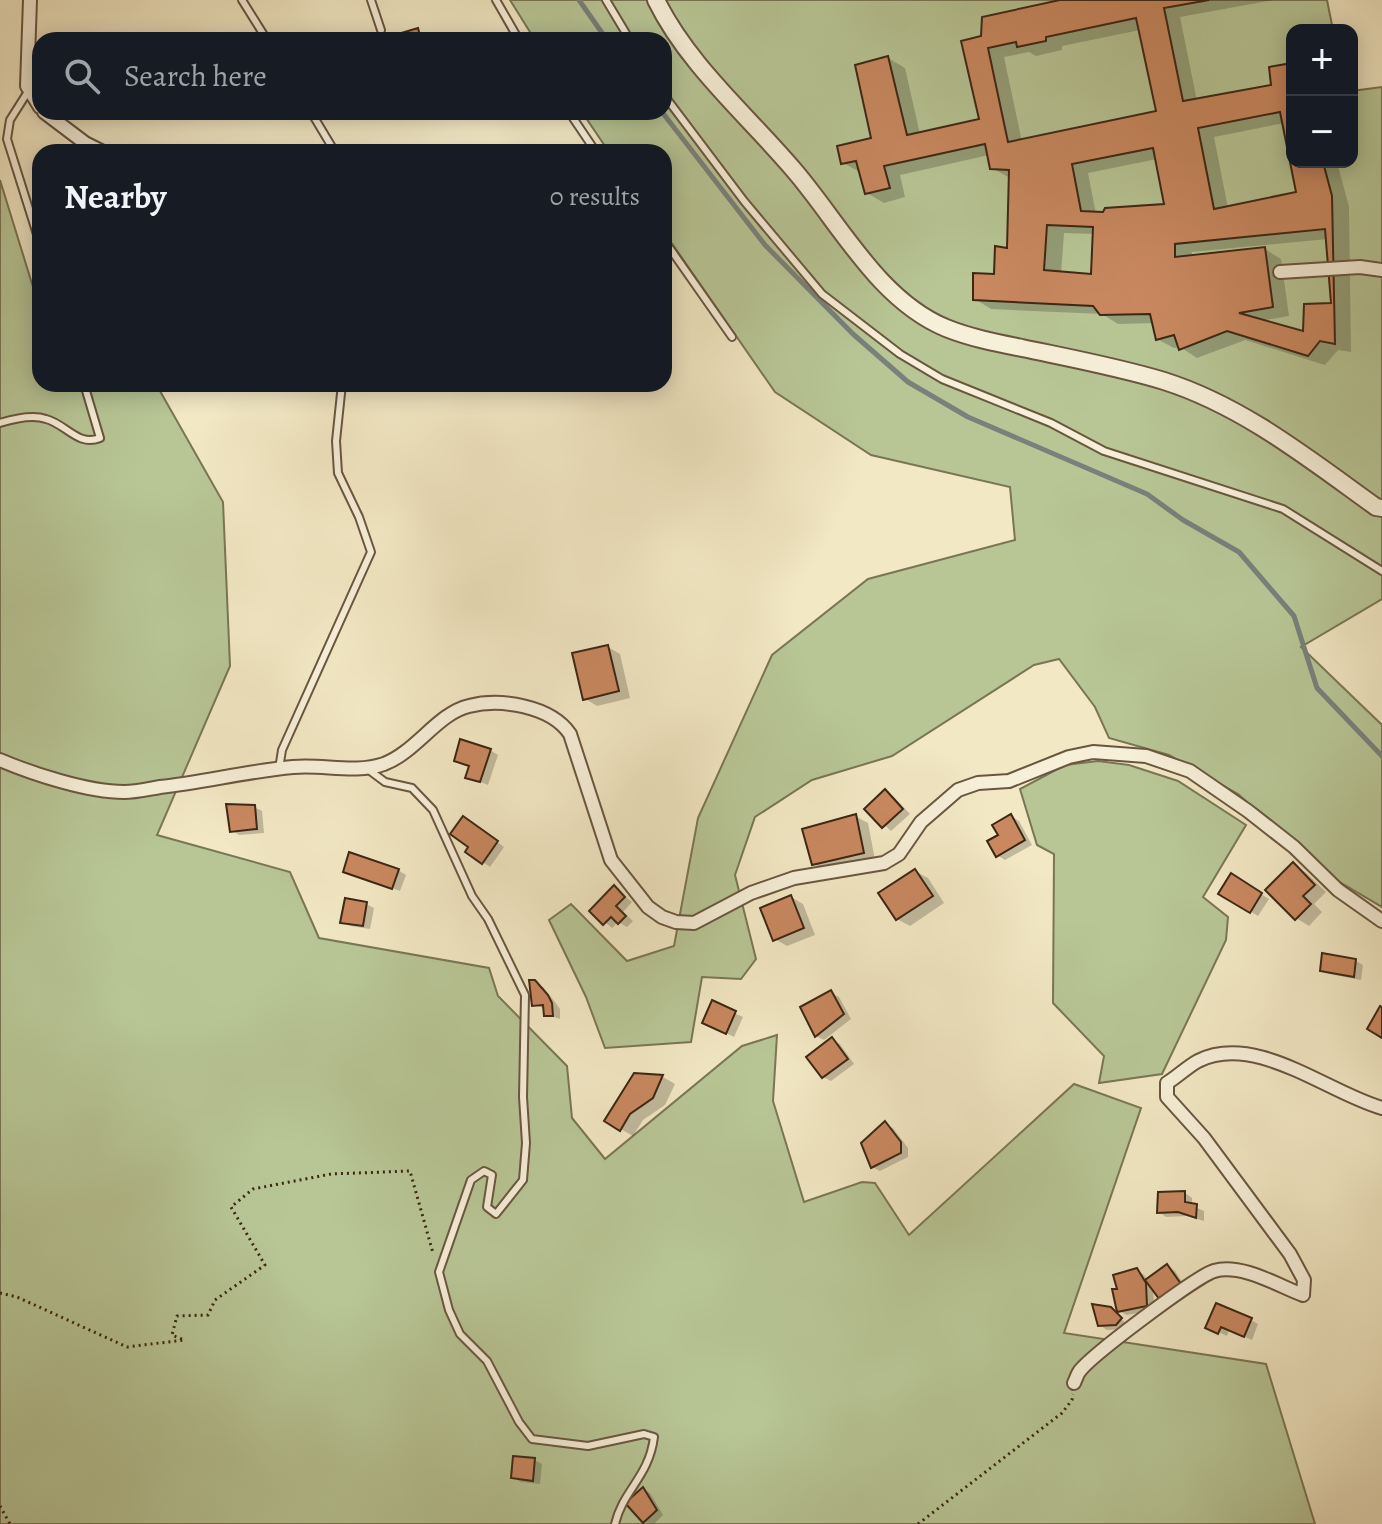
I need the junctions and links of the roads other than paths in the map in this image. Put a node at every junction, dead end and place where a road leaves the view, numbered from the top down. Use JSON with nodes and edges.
{"nodes":[{"id":1,"x":30,"y":0,"type":"edge"},
{"id":2,"x":242,"y":0,"type":"edge"},
{"id":3,"x":371,"y":0,"type":"edge"},
{"id":4,"x":496,"y":0,"type":"edge"},
{"id":5,"x":606,"y":0,"type":"edge"},
{"id":6,"x":656,"y":0,"type":"edge"},
{"id":7,"x":381,"y":30,"type":"dead end"},
{"id":8,"x":262,"y":32,"type":"edge"},
{"id":9,"x":514,"y":32,"type":"edge"},
{"id":10,"x":625,"y":32,"type":"edge"},
{"id":11,"x":29,"y":90,"type":"junction"},
{"id":12,"x":32,"y":95,"type":"edge"},
{"id":13,"x":672,"y":106,"type":"edge"},
{"id":14,"x":55,"y":120,"type":"edge"},
{"id":15,"x":316,"y":120,"type":"edge"},
{"id":16,"x":574,"y":120,"type":"edge"},
{"id":17,"x":87,"y":144,"type":"edge"},
{"id":18,"x":330,"y":144,"type":"edge"},
{"id":19,"x":591,"y":144,"type":"edge"},
{"id":20,"x":32,"y":219,"type":"edge"},
{"id":21,"x":672,"y":251,"type":"edge"},
{"id":22,"x":1382,"y":270,"type":"edge"},
{"id":23,"x":1280,"y":272,"type":"dead end"},
{"id":24,"x":732,"y":337,"type":"dead end"},
{"id":25,"x":86,"y":392,"type":"edge"},
{"id":26,"x":341,"y":392,"type":"edge"},
{"id":27,"x":0,"y":423,"type":"edge"},
{"id":28,"x":1380,"y":510,"type":"edge"},
{"id":29,"x":1382,"y":571,"type":"edge"},
{"id":30,"x":0,"y":760,"type":"edge"},
{"id":31,"x":366,"y":768,"type":"junction"},
{"id":32,"x":279,"y":769,"type":"junction"},
{"id":33,"x":1382,"y":921,"type":"edge"},
{"id":34,"x":1382,"y":1108,"type":"edge"},
{"id":35,"x":1074,"y":1383,"type":"road end"},
{"id":36,"x":615,"y":1524,"type":"edge"}],
"edges":[{"from":1,"to":11,"type":"street"},
{"from":2,"to":8,"type":"lane"},
{"from":3,"to":7,"type":"lane"},
{"from":4,"to":9,"type":"lane"},
{"from":5,"to":10,"type":"lane"},
{"from":6,"to":28,"type":"street"},
{"from":11,"to":12,"type":"street"},
{"from":11,"to":20,"type":"lane"},
{"from":13,"to":29,"type":"lane"},
{"from":14,"to":17,"type":"street"},
{"from":15,"to":18,"type":"lane"},
{"from":16,"to":19,"type":"lane"},
{"from":21,"to":24,"type":"lane"},
{"from":22,"to":23,"type":"street"},
{"from":25,"to":27,"type":"lane"},
{"from":26,"to":32,"type":"lane"},
{"from":30,"to":32,"type":"street"},
{"from":31,"to":32,"type":"street"},
{"from":31,"to":33,"type":"street"},
{"from":31,"to":36,"type":"lane"},
{"from":34,"to":35,"type":"street"}]}
